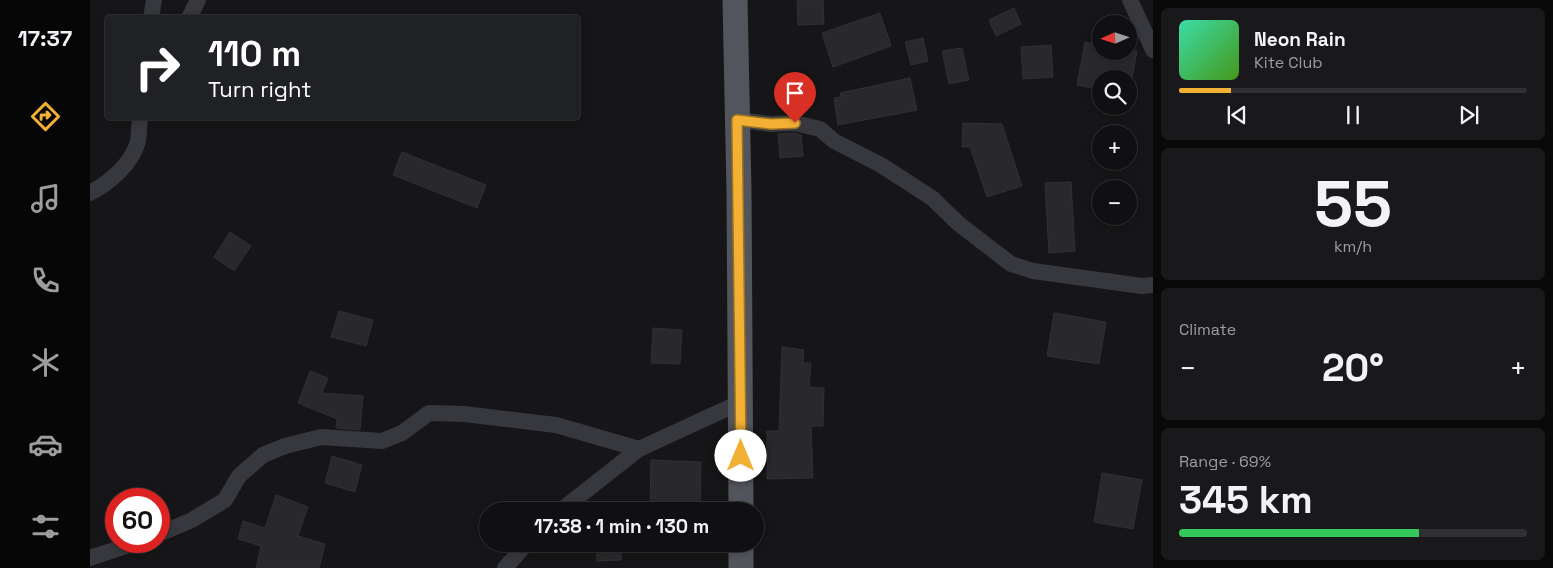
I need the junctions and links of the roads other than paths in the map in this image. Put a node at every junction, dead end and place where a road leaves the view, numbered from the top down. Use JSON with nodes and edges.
{"nodes":[{"id":1,"x":154,"y":0,"type":"edge"},
{"id":2,"x":198,"y":0,"type":"edge"},
{"id":3,"x":735,"y":0,"type":"edge"},
{"id":4,"x":1130,"y":0,"type":"edge"},
{"id":5,"x":152,"y":15,"type":"edge"},
{"id":6,"x":191,"y":15,"type":"edge"},
{"id":7,"x":1153,"y":50,"type":"edge"},
{"id":8,"x":140,"y":120,"type":"edge"},
{"id":9,"x":737,"y":120,"type":"junction"},
{"id":10,"x":90,"y":193,"type":"edge"},
{"id":11,"x":1153,"y":285,"type":"edge"},
{"id":12,"x":741,"y":402,"type":"junction"},
{"id":13,"x":639,"y":450,"type":"junction"},
{"id":14,"x":572,"y":502,"type":"edge"},
{"id":15,"x":741,"y":502,"type":"edge"},
{"id":16,"x":170,"y":529,"type":"edge"},
{"id":17,"x":519,"y":552,"type":"edge"},
{"id":18,"x":741,"y":552,"type":"edge"},
{"id":19,"x":105,"y":553,"type":"edge"},
{"id":20,"x":90,"y":558,"type":"edge"},
{"id":21,"x":505,"y":568,"type":"edge"},
{"id":22,"x":742,"y":568,"type":"edge"}],
"edges":[{"from":1,"to":5,"type":"street"},
{"from":2,"to":6,"type":"street"},
{"from":3,"to":9,"type":"main road"},
{"from":4,"to":7,"type":"street"},
{"from":8,"to":10,"type":"street"},
{"from":9,"to":11,"type":"street"},
{"from":9,"to":12,"type":"main road"},
{"from":12,"to":13,"type":"street"},
{"from":12,"to":15,"type":"main road"},
{"from":13,"to":14,"type":"street"},
{"from":13,"to":16,"type":"street"},
{"from":17,"to":21,"type":"street"},
{"from":18,"to":22,"type":"main road"},
{"from":19,"to":20,"type":"street"}]}
